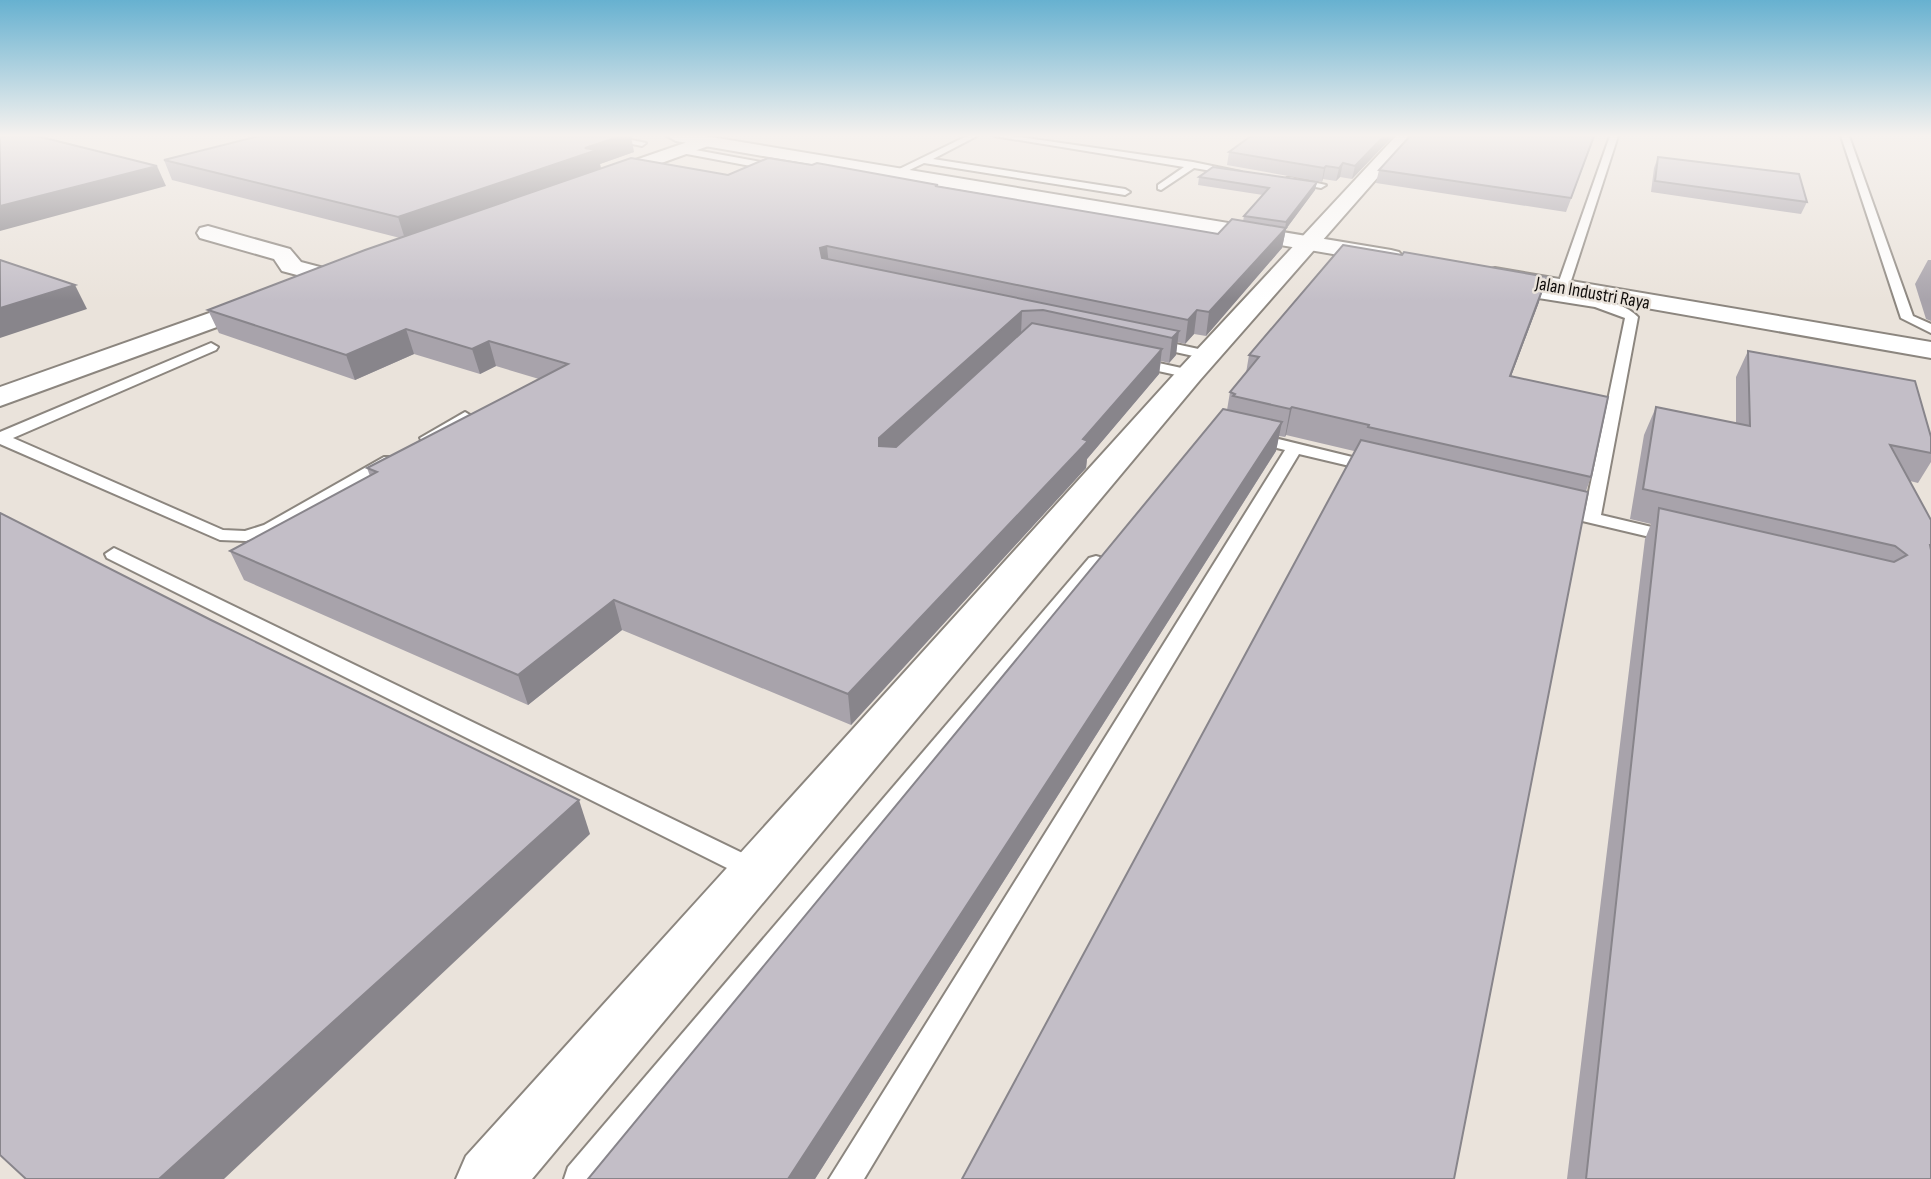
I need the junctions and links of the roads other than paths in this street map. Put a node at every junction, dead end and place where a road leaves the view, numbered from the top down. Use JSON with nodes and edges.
{"nodes":[{"id":1,"x":1002,"y":191,"type":"edge"},
{"id":2,"x":1119,"y":191,"type":"edge"},
{"id":3,"x":1356,"y":191,"type":"edge"},
{"id":4,"x":1595,"y":191,"type":"edge"},
{"id":5,"x":1864,"y":191,"type":"edge"},
{"id":6,"x":1125,"y":192,"type":"dead end"},
{"id":7,"x":208,"y":233,"type":"dead end"},
{"id":8,"x":1309,"y":243,"type":"junction"},
{"id":9,"x":1347,"y":261,"type":"edge"},
{"id":10,"x":1409,"y":266,"type":"joint"},
{"id":11,"x":355,"y":269,"type":"edge"},
{"id":12,"x":331,"y":277,"type":"junction"},
{"id":13,"x":1476,"y":278,"type":"joint"},
{"id":14,"x":1563,"y":287,"type":"junction"},
{"id":15,"x":1142,"y":341,"type":"edge"},
{"id":16,"x":1931,"y":346,"type":"edge"},
{"id":17,"x":211,"y":347,"type":"dead end"},
{"id":18,"x":1117,"y":357,"type":"edge"},
{"id":19,"x":1198,"y":364,"type":"junction"},
{"id":20,"x":0,"y":397,"type":"edge"},
{"id":21,"x":465,"y":417,"type":"edge"},
{"id":22,"x":1234,"y":433,"type":"edge"},
{"id":23,"x":0,"y":438,"type":"edge"},
{"id":24,"x":1295,"y":447,"type":"junction"},
{"id":25,"x":1389,"y":470,"type":"edge"},
{"id":26,"x":1538,"y":505,"type":"edge"},
{"id":27,"x":1592,"y":518,"type":"junction"},
{"id":28,"x":1686,"y":541,"type":"edge"},
{"id":29,"x":1112,"y":544,"type":"edge"},
{"id":30,"x":114,"y":554,"type":"dead end"},
{"id":31,"x":757,"y":872,"type":"junction"},
{"id":32,"x":489,"y":1179,"type":"edge"},
{"id":33,"x":580,"y":1179,"type":"edge"},
{"id":34,"x":845,"y":1179,"type":"edge"}],
"edges":[{"from":1,"to":8,"type":"street"},
{"from":2,"to":6,"type":"lane"},
{"from":3,"to":8,"type":"street"},
{"from":4,"to":14,"type":"lane"},
{"from":5,"to":16,"type":"lane"},
{"from":7,"to":12,"type":"street"},
{"from":8,"to":10,"type":"street"},
{"from":8,"to":19,"type":"street"},
{"from":9,"to":10,"type":"lane"},
{"from":11,"to":12,"type":"street"},
{"from":12,"to":20,"type":"street"},
{"from":13,"to":14,"type":"street","name":"Jalan Industri Raya"},
{"from":13,"to":27,"type":"lane"},
{"from":14,"to":16,"type":"street","name":"Jalan Industri Raya"},
{"from":15,"to":19,"type":"lane"},
{"from":17,"to":23,"type":"lane"},
{"from":18,"to":19,"type":"lane"},
{"from":19,"to":31,"type":"street"},
{"from":21,"to":23,"type":"lane"},
{"from":22,"to":24,"type":"lane"},
{"from":24,"to":25,"type":"lane"},
{"from":24,"to":34,"type":"lane"},
{"from":26,"to":27,"type":"lane"},
{"from":27,"to":28,"type":"lane"},
{"from":29,"to":33,"type":"lane"},
{"from":30,"to":31,"type":"lane"},
{"from":31,"to":32,"type":"street"}]}
